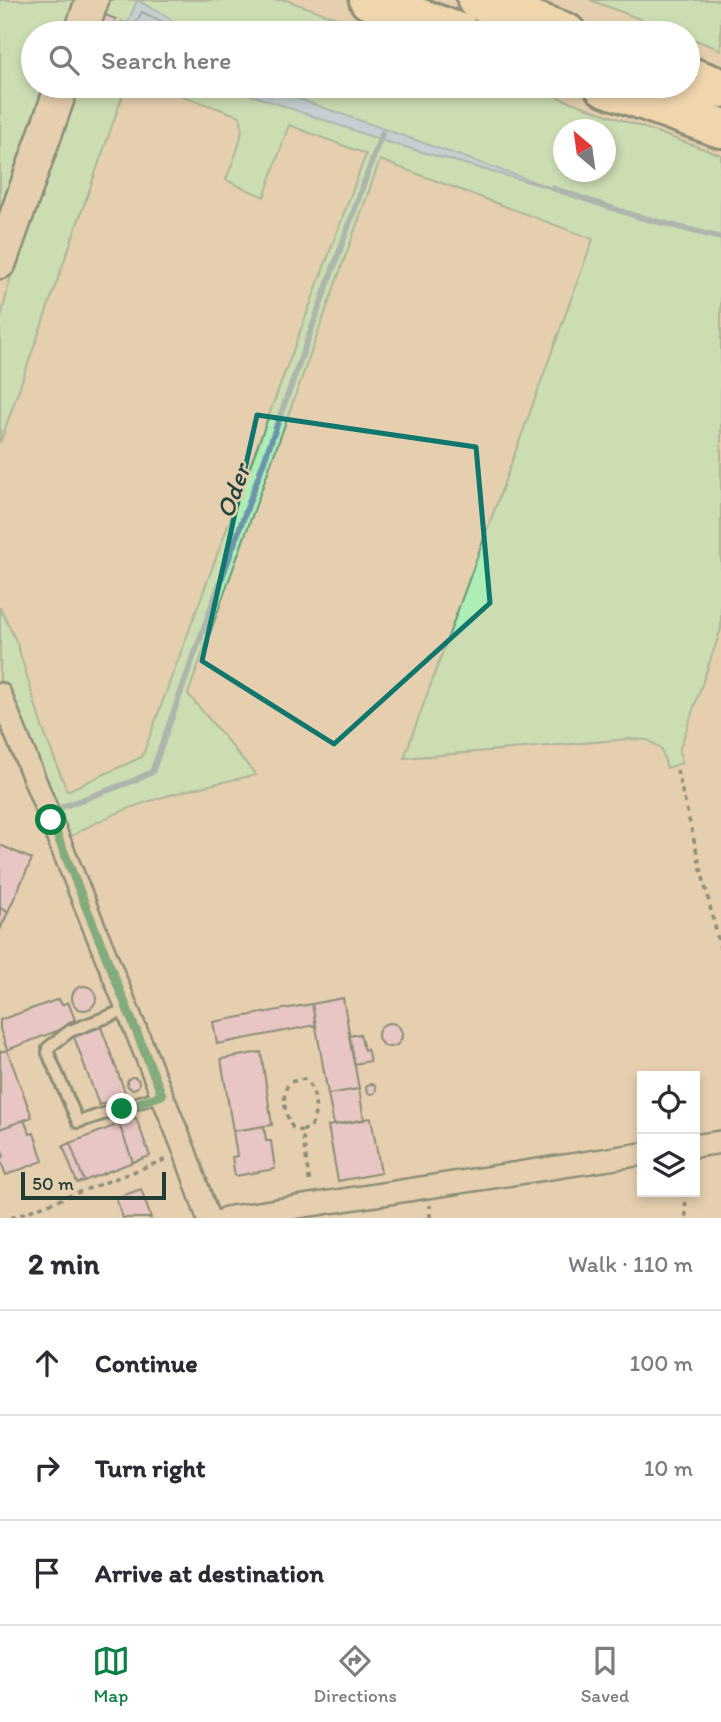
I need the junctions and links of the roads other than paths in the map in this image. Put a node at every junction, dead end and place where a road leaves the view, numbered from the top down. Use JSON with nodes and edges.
{"nodes":[{"id":1,"x":92,"y":0,"type":"edge"},
{"id":2,"x":369,"y":0,"type":"edge"},
{"id":3,"x":477,"y":0,"type":"edge"},
{"id":4,"x":84,"y":21,"type":"edge"},
{"id":5,"x":427,"y":21,"type":"edge"},
{"id":6,"x":534,"y":21,"type":"edge"},
{"id":7,"x":700,"y":80,"type":"edge"},
{"id":8,"x":721,"y":88,"type":"edge"},
{"id":9,"x":58,"y":98,"type":"edge"},
{"id":10,"x":637,"y":98,"type":"edge"},
{"id":11,"x":721,"y":128,"type":"edge"},
{"id":12,"x":0,"y":262,"type":"edge"},
{"id":13,"x":0,"y":694,"type":"edge"},
{"id":14,"x":128,"y":1009,"type":"junction"},
{"id":15,"x":162,"y":1095,"type":"junction"},
{"id":16,"x":721,"y":1142,"type":"edge"},
{"id":17,"x":700,"y":1145,"type":"edge"},
{"id":18,"x":637,"y":1155,"type":"edge"},
{"id":19,"x":208,"y":1218,"type":"edge"},
{"id":20,"x":226,"y":1218,"type":"edge"}],
"edges":[{"from":1,"to":4,"type":"street"},
{"from":2,"to":5,"type":"highway"},
{"from":3,"to":6,"type":"highway"},
{"from":7,"to":8,"type":"highway"},
{"from":9,"to":12,"type":"street"},
{"from":10,"to":11,"type":"highway"},
{"from":13,"to":14,"type":"street"},
{"from":14,"to":15,"type":"street"},
{"from":14,"to":15,"type":"lane"},
{"from":15,"to":19,"type":"street"},
{"from":16,"to":17,"type":"street"},
{"from":18,"to":20,"type":"street"}]}
